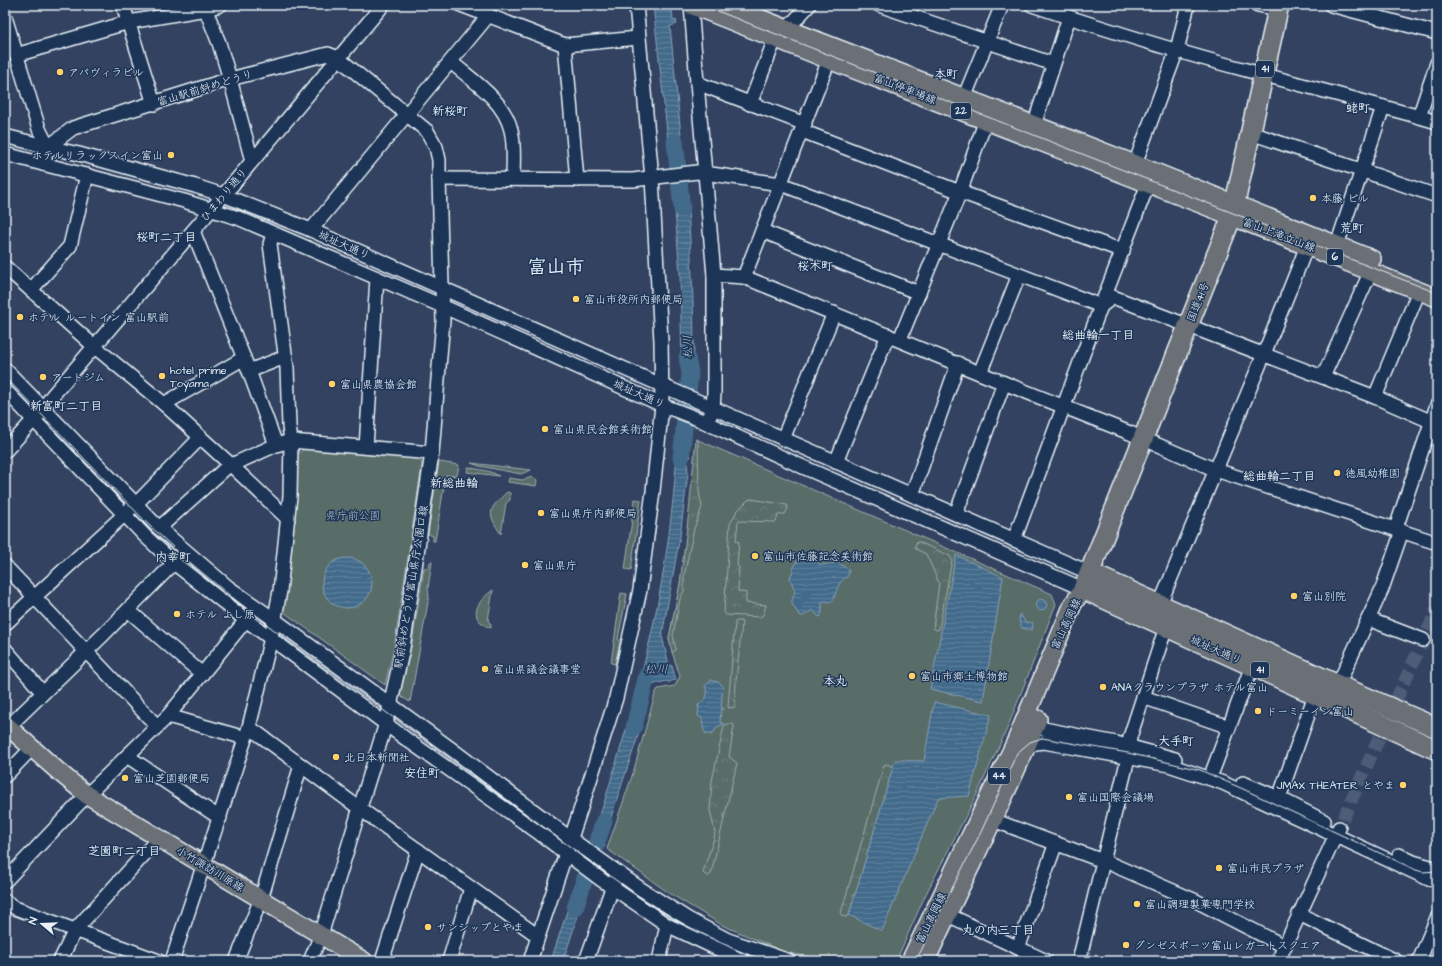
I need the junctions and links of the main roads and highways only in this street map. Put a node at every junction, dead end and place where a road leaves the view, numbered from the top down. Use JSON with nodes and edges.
{"nodes":[{"id":1,"x":691,"y":5,"type":"edge"},
{"id":2,"x":726,"y":5,"type":"edge"},
{"id":3,"x":1279,"y":7,"type":"edge"},
{"id":4,"x":758,"y":11,"type":"edge"},
{"id":5,"x":781,"y":34,"type":"junction"},
{"id":6,"x":1234,"y":210,"type":"junction"},
{"id":7,"x":1437,"y":285,"type":"edge"},
{"id":8,"x":1437,"y":298,"type":"edge"},
{"id":9,"x":1087,"y":581,"type":"junction"},
{"id":10,"x":6,"y":727,"type":"edge"},
{"id":11,"x":1437,"y":728,"type":"edge"},
{"id":12,"x":1032,"y":733,"type":"junction"},
{"id":13,"x":1437,"y":750,"type":"edge"},
{"id":14,"x":364,"y":961,"type":"edge"},
{"id":15,"x":910,"y":961,"type":"edge"},
{"id":16,"x":926,"y":961,"type":"edge"}],
"edges":[{"from":1,"to":5,"type":"main road","name":"富山停車場線","number":"22"},
{"from":2,"to":4,"type":"main road","name":"富山停車場線","number":"22"},
{"from":3,"to":6,"type":"highway","name":"国道41号","number":"41"},
{"from":4,"to":5,"type":"main road","name":"富山停車場線","number":"22"},
{"from":5,"to":6,"type":"main road","name":"富山停車場線","number":"22"},
{"from":5,"to":6,"type":"main road","name":"富山停車場線","number":"22"},
{"from":6,"to":7,"type":"main road","name":"富山上滝立山線","number":"6"},
{"from":6,"to":8,"type":"main road","name":"富山上滝立山線","number":"6"},
{"from":6,"to":9,"type":"highway","name":"国道41号","number":"41"},
{"from":9,"to":11,"type":"highway","name":"城址大通り","number":"41"},
{"from":9,"to":12,"type":"main road","name":"富山高岡線","number":"44"},
{"from":9,"to":13,"type":"highway","name":"城址大通り","number":"41"},
{"from":10,"to":14,"type":"main road","name":"小竹諏訪川原線"},
{"from":12,"to":15,"type":"main road","name":"富山高岡線","number":"44"},
{"from":12,"to":16,"type":"main road","name":"富山高岡線","number":"44"}]}
